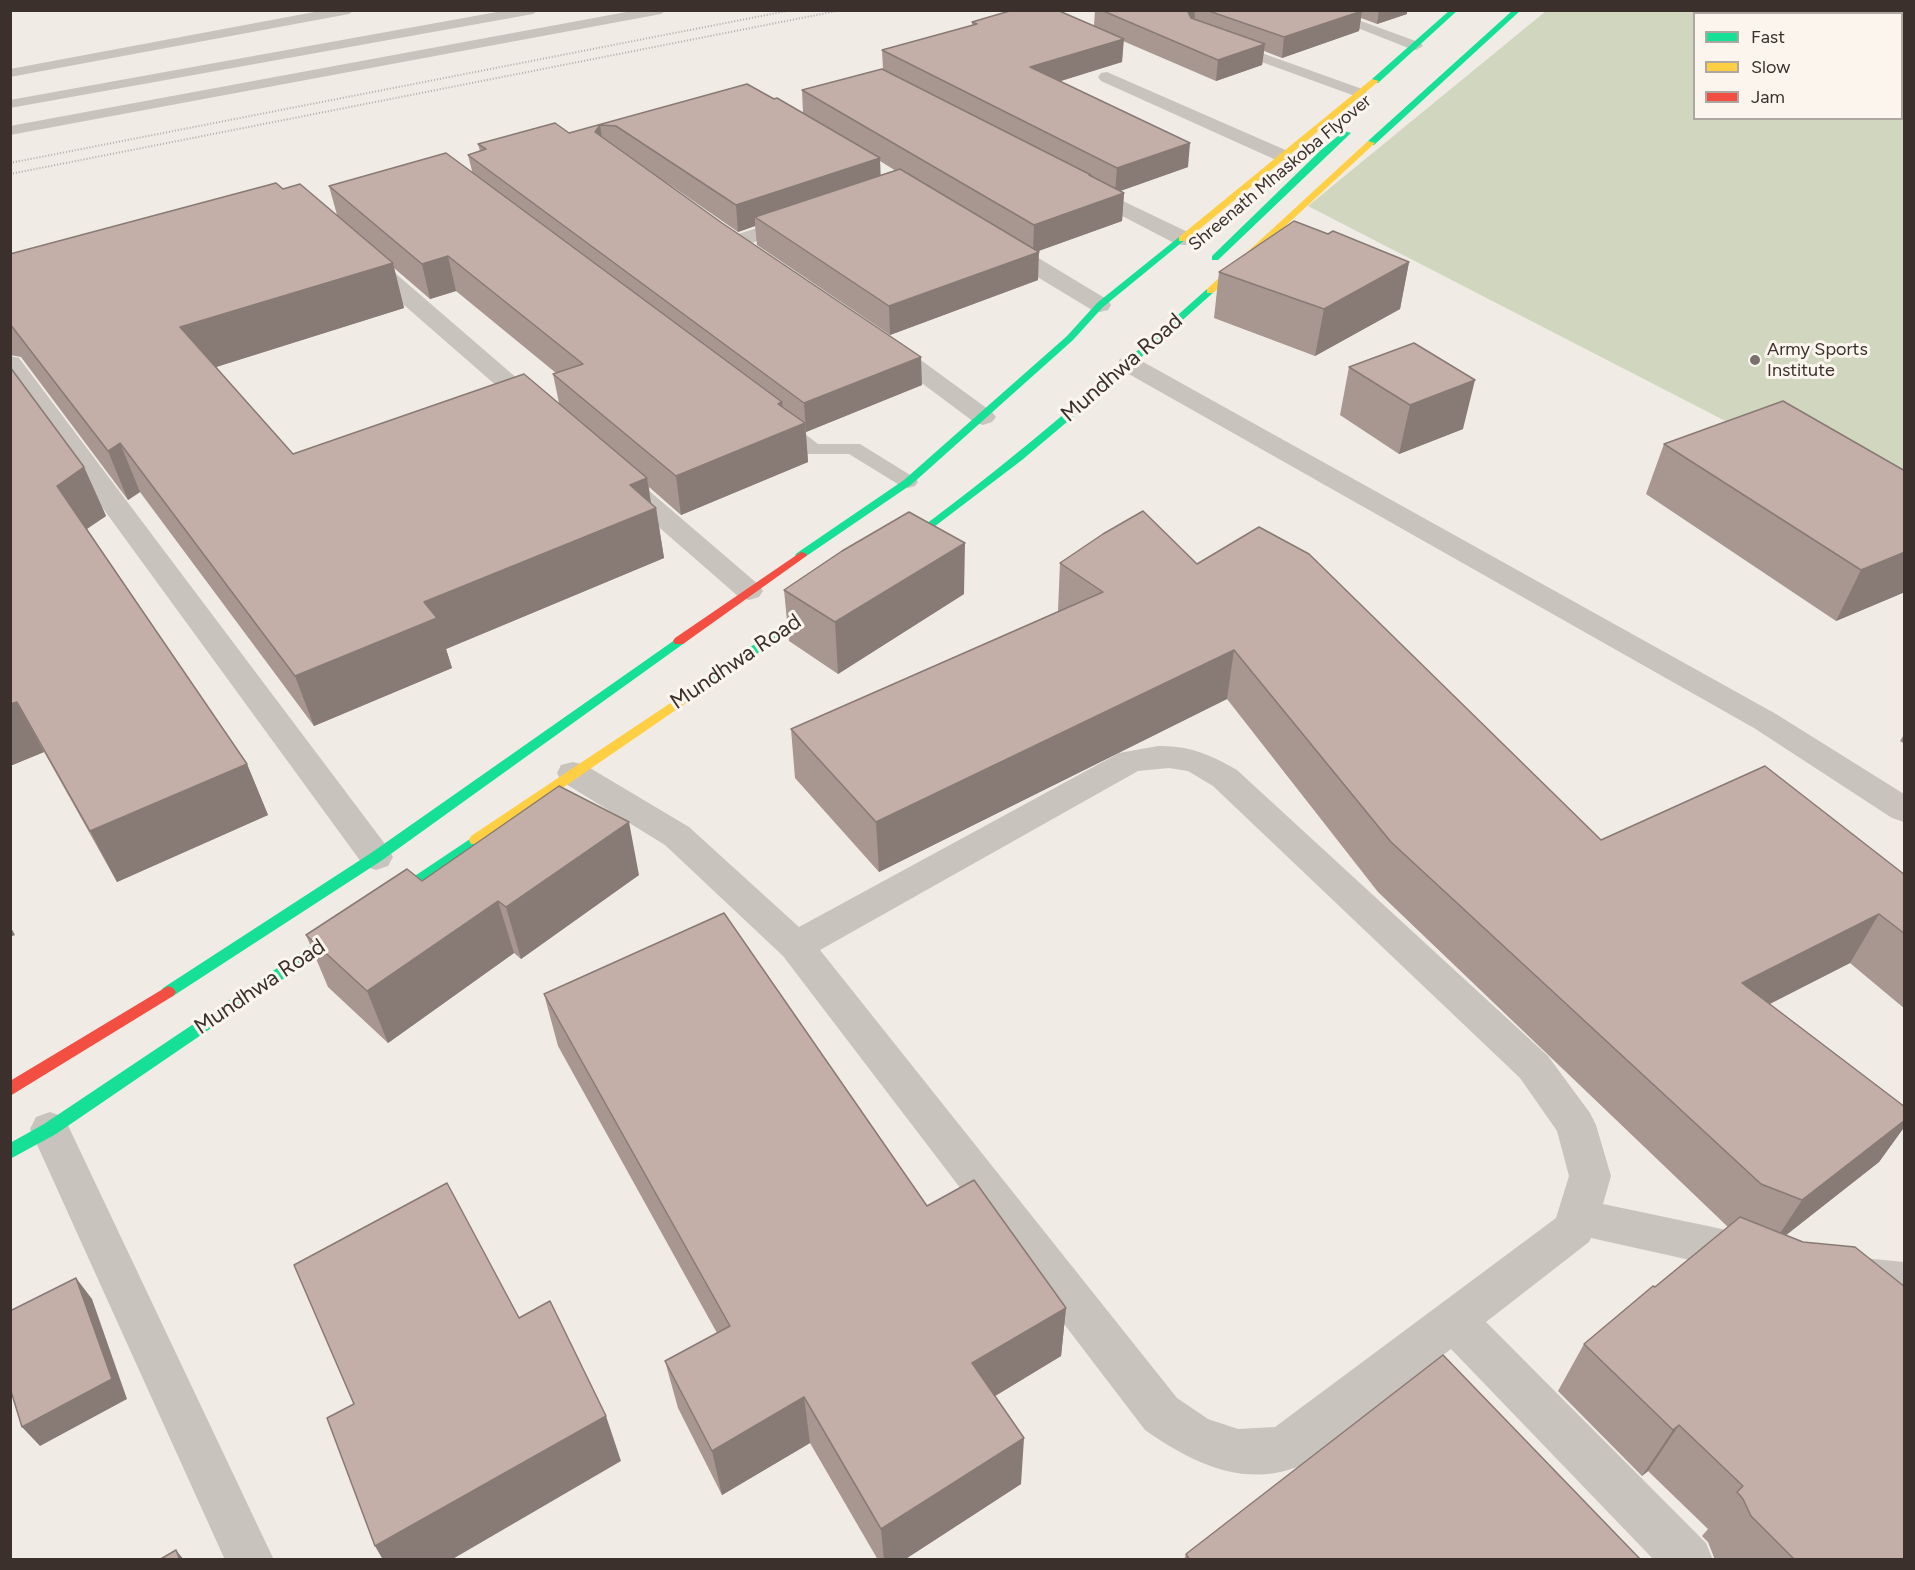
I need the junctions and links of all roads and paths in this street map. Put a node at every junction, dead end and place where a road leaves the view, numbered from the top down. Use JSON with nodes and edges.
{"nodes":[{"id":1,"x":349,"y":10,"type":"edge"},
{"id":2,"x":532,"y":10,"type":"edge"},
{"id":3,"x":661,"y":10,"type":"edge"},
{"id":4,"x":1318,"y":10,"type":"edge"},
{"id":5,"x":1498,"y":10,"type":"edge"},
{"id":6,"x":1518,"y":10,"type":"edge"},
{"id":7,"x":1459,"y":16,"type":"edge"},
{"id":8,"x":1480,"y":26,"type":"dead end"},
{"id":9,"x":1217,"y":41,"type":"edge"},
{"id":10,"x":1416,"y":46,"type":"junction"},
{"id":11,"x":127,"y":69,"type":"dead end"},
{"id":12,"x":10,"y":74,"type":"edge"},
{"id":13,"x":1107,"y":77,"type":"edge"},
{"id":14,"x":10,"y":90,"type":"edge"},
{"id":15,"x":1360,"y":93,"type":"junction"},
{"id":16,"x":10,"y":104,"type":"edge"},
{"id":17,"x":1358,"y":124,"type":"dead end"},
{"id":18,"x":10,"y":131,"type":"edge"},
{"id":19,"x":1283,"y":156,"type":"junction"},
{"id":20,"x":1066,"y":180,"type":"edge"},
{"id":21,"x":823,"y":213,"type":"edge"},
{"id":22,"x":715,"y":229,"type":"edge"},
{"id":23,"x":983,"y":235,"type":"edge"},
{"id":24,"x":1184,"y":238,"type":"junction"},
{"id":25,"x":734,"y":243,"type":"junction"},
{"id":26,"x":350,"y":246,"type":"edge"},
{"id":27,"x":753,"y":256,"type":"edge"},
{"id":28,"x":1201,"y":271,"type":"dead end"},
{"id":29,"x":1164,"y":272,"type":"dead end"},
{"id":30,"x":1103,"y":313,"type":"junction"},
{"id":31,"x":870,"y":335,"type":"edge"},
{"id":32,"x":10,"y":363,"type":"edge"},
{"id":33,"x":1129,"y":364,"type":"junction"},
{"id":34,"x":768,"y":414,"type":"edge"},
{"id":35,"x":983,"y":417,"type":"junction"},
{"id":36,"x":558,"y":426,"type":"edge"},
{"id":37,"x":604,"y":465,"type":"edge"},
{"id":38,"x":908,"y":482,"type":"junction"},
{"id":39,"x":882,"y":561,"type":"edge"},
{"id":40,"x":749,"y":591,"type":"junction"},
{"id":41,"x":834,"y":594,"type":"edge"},
{"id":42,"x":573,"y":772,"type":"junction"},
{"id":43,"x":1905,"y":810,"type":"edge"},
{"id":44,"x":376,"y":856,"type":"junction"},
{"id":45,"x":796,"y":946,"type":"junction"},
{"id":46,"x":10,"y":1089,"type":"edge"},
{"id":47,"x":50,"y":1129,"type":"junction"},
{"id":48,"x":10,"y":1152,"type":"edge"},
{"id":49,"x":1578,"y":1217,"type":"junction"},
{"id":50,"x":1905,"y":1282,"type":"edge"},
{"id":51,"x":1453,"y":1320,"type":"junction"},
{"id":52,"x":250,"y":1560,"type":"edge"},
{"id":53,"x":1689,"y":1560,"type":"edge"}],
"edges":[{"from":1,"to":12,"type":"lane"},
{"from":2,"to":16,"type":"lane"},
{"from":3,"to":18,"type":"lane"},
{"from":4,"to":10,"type":"lane"},
{"from":5,"to":8,"type":"main road"},
{"from":6,"to":33,"type":"main road","name":"Mundhwa Road"},
{"from":7,"to":10,"type":"main road","name":"Mundhwa Road"},
{"from":7,"to":29,"type":"main road","name":"Shreenath Mhaskoba Flyover"},
{"from":9,"to":15,"type":"lane"},
{"from":10,"to":15,"type":"main road","name":"Mundhwa Road"},
{"from":11,"to":14,"type":"lane"},
{"from":13,"to":19,"type":"street"},
{"from":15,"to":19,"type":"main road","name":"Mundhwa Road"},
{"from":17,"to":28,"type":"main road","name":"Shreenath Mhaskoba Flyover"},
{"from":19,"to":24,"type":"main road","name":"Mundhwa Road"},
{"from":20,"to":24,"type":"street"},
{"from":21,"to":25,"type":"street"},
{"from":22,"to":25,"type":"street"},
{"from":23,"to":30,"type":"street"},
{"from":24,"to":30,"type":"main road","name":"Mundhwa Road"},
{"from":25,"to":27,"type":"street"},
{"from":26,"to":36,"type":"street"},
{"from":30,"to":35,"type":"main road","name":"Mundhwa Road"},
{"from":31,"to":35,"type":"street"},
{"from":32,"to":44,"type":"street"},
{"from":33,"to":39,"type":"main road","name":"Mundhwa Road"},
{"from":33,"to":43,"type":"street"},
{"from":34,"to":38,"type":"lane"},
{"from":35,"to":38,"type":"main road","name":"Mundhwa Road"},
{"from":37,"to":40,"type":"street"},
{"from":38,"to":40,"type":"main road","name":"Mundhwa Road"},
{"from":40,"to":44,"type":"main road","name":"Mundhwa Road"},
{"from":41,"to":42,"type":"main road","name":"Mundhwa Road"},
{"from":42,"to":45,"type":"street"},
{"from":42,"to":47,"type":"main road","name":"Mundhwa Road"},
{"from":44,"to":46,"type":"main road","name":"Mundhwa Road"},
{"from":45,"to":49,"type":"street"},
{"from":45,"to":51,"type":"street"},
{"from":47,"to":48,"type":"main road","name":"Mundhwa Road"},
{"from":47,"to":52,"type":"street"},
{"from":49,"to":50,"type":"street"},
{"from":49,"to":51,"type":"street"},
{"from":51,"to":53,"type":"street"}]}
